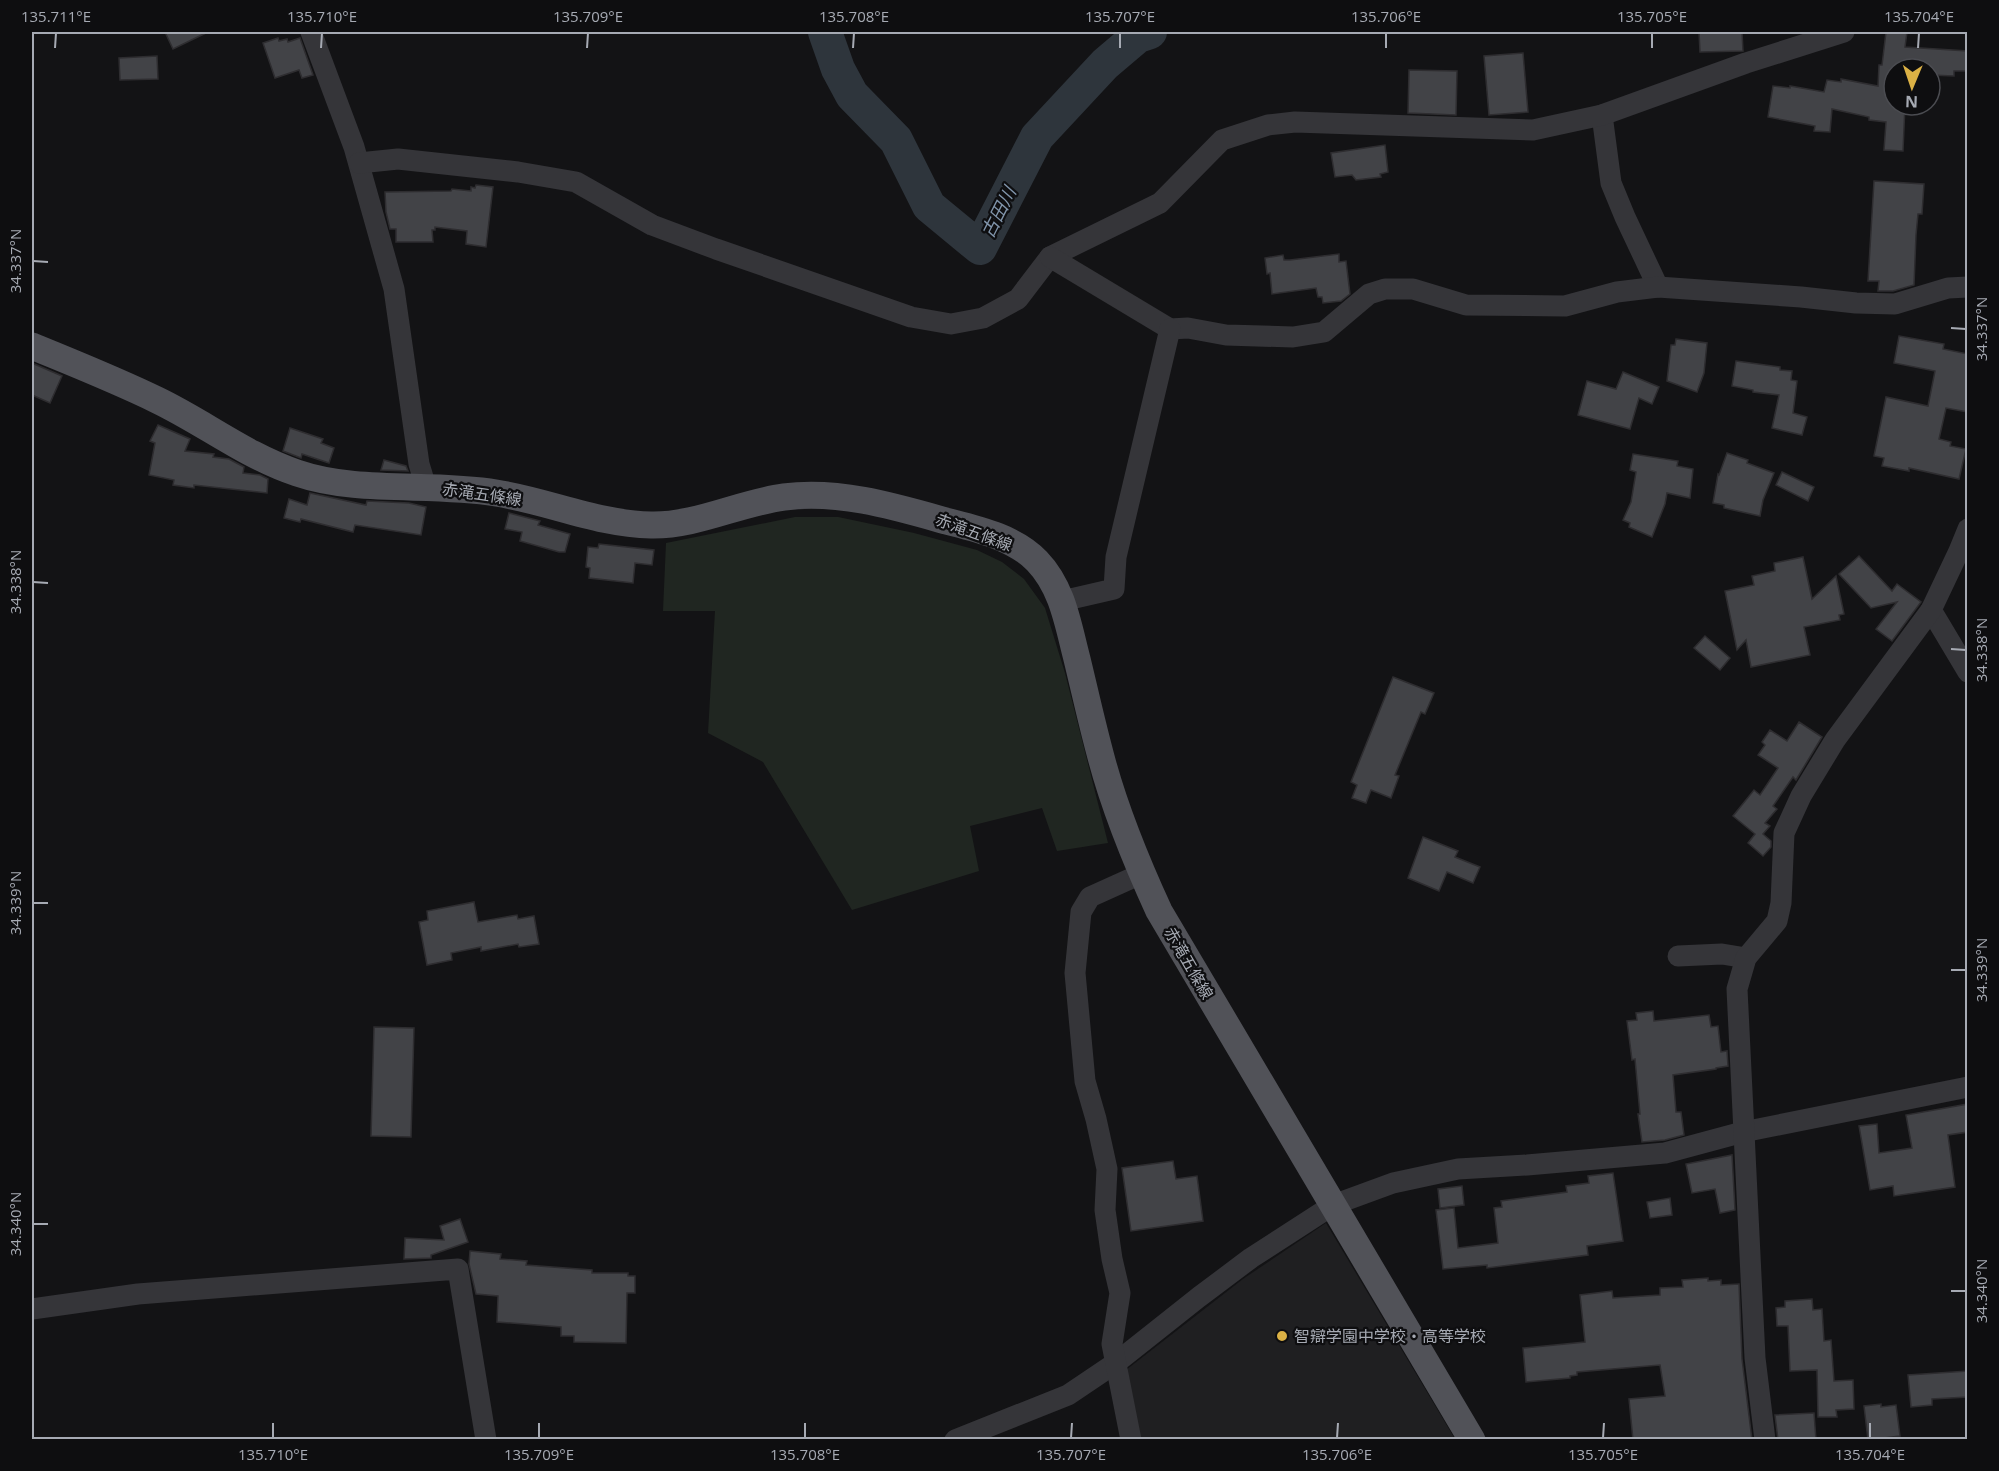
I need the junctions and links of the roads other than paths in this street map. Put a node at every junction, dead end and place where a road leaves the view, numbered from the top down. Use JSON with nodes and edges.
{"nodes":[{"id":1,"x":311,"y":32,"type":"edge"},
{"id":2,"x":1844,"y":32,"type":"edge"},
{"id":3,"x":1602,"y":114,"type":"junction"},
{"id":4,"x":359,"y":163,"type":"junction"},
{"id":5,"x":1050,"y":257,"type":"junction"},
{"id":6,"x":1658,"y":286,"type":"junction"},
{"id":7,"x":1968,"y":286,"type":"edge"},
{"id":8,"x":1170,"y":329,"type":"junction"},
{"id":9,"x":32,"y":346,"type":"edge"},
{"id":10,"x":426,"y":487,"type":"junction"},
{"id":11,"x":1968,"y":529,"type":"edge"},
{"id":12,"x":1062,"y":601,"type":"junction"},
{"id":13,"x":1931,"y":610,"type":"junction"},
{"id":14,"x":1968,"y":672,"type":"edge"},
{"id":15,"x":1141,"y":874,"type":"junction"},
{"id":16,"x":1678,"y":956,"type":"dead end"},
{"id":17,"x":1746,"y":958,"type":"junction"},
{"id":18,"x":1968,"y":1087,"type":"edge"},
{"id":19,"x":1743,"y":1132,"type":"junction"},
{"id":20,"x":1333,"y":1205,"type":"junction"},
{"id":21,"x":32,"y":1309,"type":"edge"},
{"id":22,"x":1117,"y":1362,"type":"junction"},
{"id":23,"x":486,"y":1440,"type":"edge"},
{"id":24,"x":956,"y":1440,"type":"edge"},
{"id":25,"x":1131,"y":1440,"type":"edge"},
{"id":26,"x":1472,"y":1440,"type":"edge"},
{"id":27,"x":1765,"y":1440,"type":"edge"}],
"edges":[{"from":1,"to":4,"type":"street"},
{"from":2,"to":3,"type":"street"},
{"from":3,"to":5,"type":"street"},
{"from":3,"to":6,"type":"street"},
{"from":4,"to":5,"type":"street"},
{"from":4,"to":10,"type":"street"},
{"from":5,"to":8,"type":"street"},
{"from":6,"to":7,"type":"street"},
{"from":6,"to":8,"type":"street"},
{"from":8,"to":12,"type":"street"},
{"from":9,"to":10,"type":"main road","name":"赤滝五條線"},
{"from":10,"to":12,"type":"main road","name":"赤滝五條線"},
{"from":11,"to":13,"type":"street"},
{"from":12,"to":15,"type":"main road","name":"赤滝五條線"},
{"from":13,"to":14,"type":"street"},
{"from":13,"to":17,"type":"street"},
{"from":15,"to":20,"type":"main road","name":"赤滝五條線"},
{"from":15,"to":22,"type":"street"},
{"from":16,"to":17,"type":"street"},
{"from":17,"to":19,"type":"street"},
{"from":18,"to":19,"type":"street"},
{"from":19,"to":20,"type":"street"},
{"from":19,"to":27,"type":"street"},
{"from":20,"to":22,"type":"street"},
{"from":20,"to":26,"type":"main road","name":"赤滝五條線"},
{"from":21,"to":23,"type":"street"},
{"from":22,"to":24,"type":"street"},
{"from":22,"to":25,"type":"street"}]}
